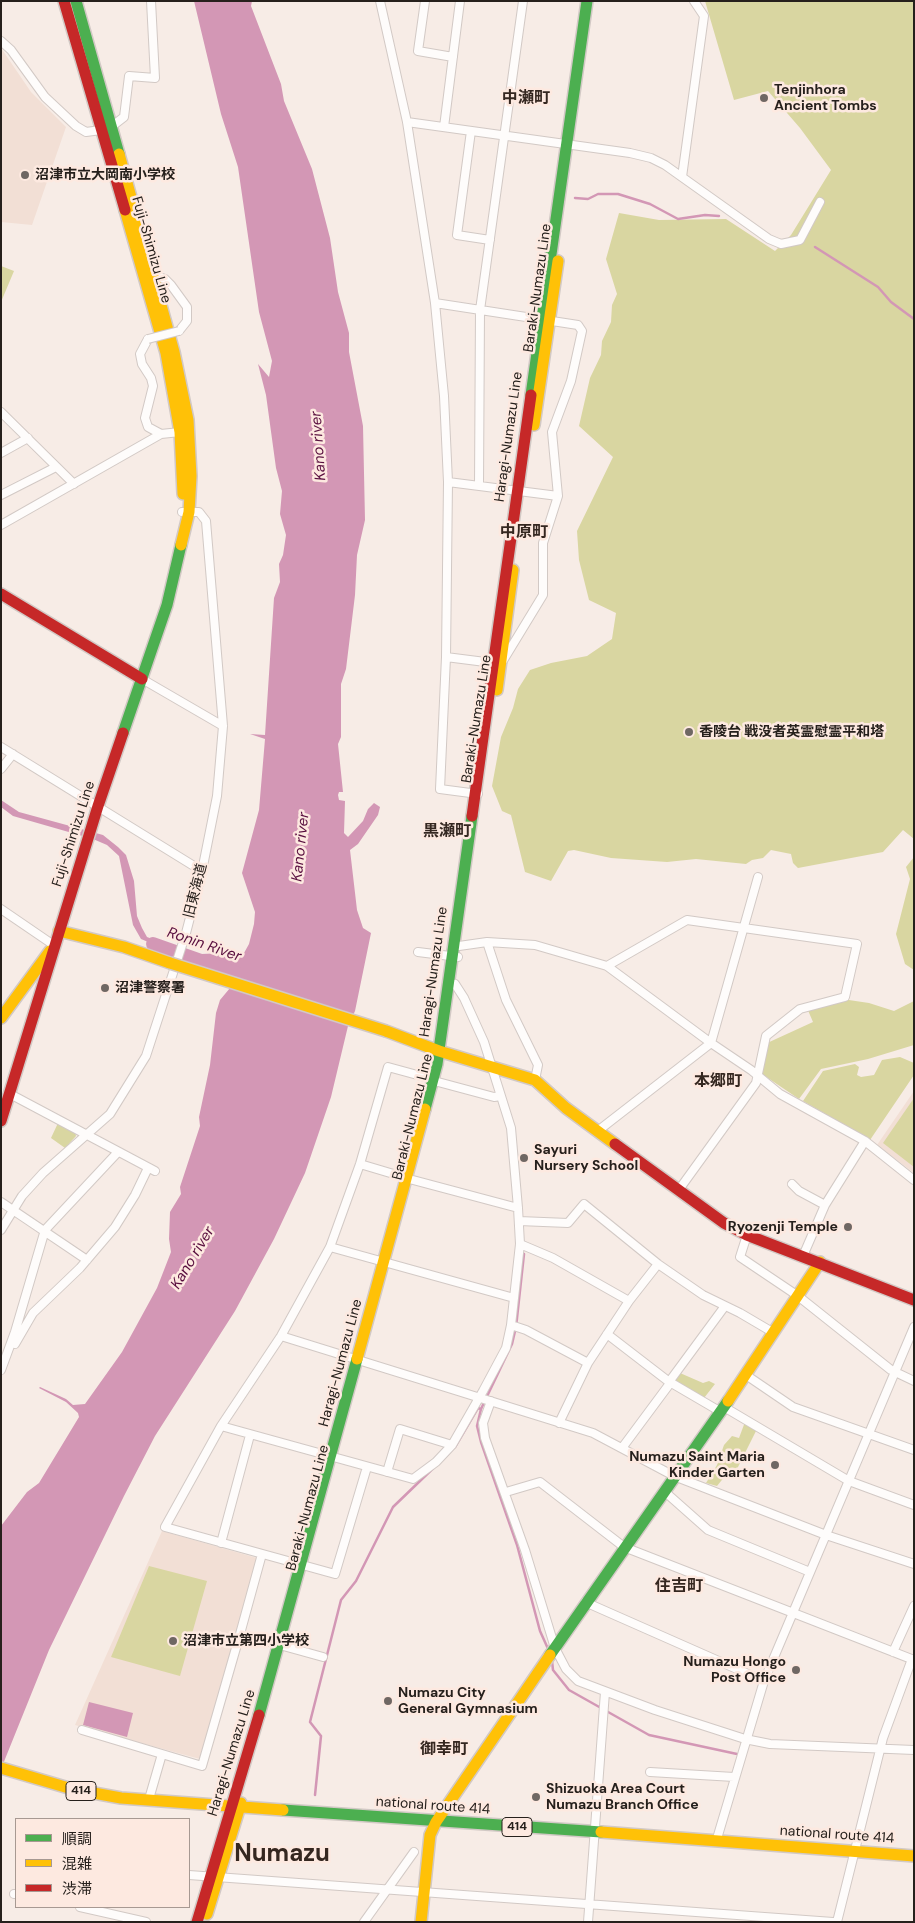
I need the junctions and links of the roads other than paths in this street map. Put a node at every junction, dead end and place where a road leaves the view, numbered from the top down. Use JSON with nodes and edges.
{"nodes":[{"id":1,"x":64,"y":1,"type":"edge"},
{"id":2,"x":76,"y":1,"type":"edge"},
{"id":3,"x":151,"y":1,"type":"edge"},
{"id":4,"x":380,"y":1,"type":"edge"},
{"id":5,"x":425,"y":1,"type":"edge"},
{"id":6,"x":460,"y":1,"type":"edge"},
{"id":7,"x":523,"y":1,"type":"edge"},
{"id":8,"x":587,"y":1,"type":"edge"},
{"id":9,"x":593,"y":1,"type":"edge"},
{"id":10,"x":694,"y":1,"type":"edge"},
{"id":11,"x":1,"y":40,"type":"edge"},
{"id":12,"x":453,"y":56,"type":"junction"},
{"id":13,"x":407,"y":122,"type":"junction"},
{"id":14,"x":444,"y":127,"type":"junction"},
{"id":15,"x":106,"y":128,"type":"junction"},
{"id":16,"x":471,"y":131,"type":"junction"},
{"id":17,"x":504,"y":136,"type":"junction"},
{"id":18,"x":570,"y":146,"type":"junction"},
{"id":19,"x":682,"y":177,"type":"junction"},
{"id":20,"x":820,"y":202,"type":"dead end"},
{"id":21,"x":490,"y":240,"type":"junction"},
{"id":22,"x":153,"y":275,"type":"junction"},
{"id":23,"x":435,"y":303,"type":"junction"},
{"id":24,"x":480,"y":310,"type":"junction"},
{"id":25,"x":546,"y":319,"type":"junction"},
{"id":26,"x":1,"y":412,"type":"edge"},
{"id":27,"x":180,"y":432,"type":"junction"},
{"id":28,"x":161,"y":434,"type":"junction"},
{"id":29,"x":28,"y":438,"type":"junction"},
{"id":30,"x":1,"y":452,"type":"edge"},
{"id":31,"x":56,"y":467,"type":"junction"},
{"id":32,"x":448,"y":482,"type":"junction"},
{"id":33,"x":74,"y":484,"type":"junction"},
{"id":34,"x":480,"y":486,"type":"junction"},
{"id":35,"x":520,"y":490,"type":"junction"},
{"id":36,"x":1,"y":495,"type":"edge"},
{"id":37,"x":558,"y":496,"type":"junction"},
{"id":38,"x":186,"y":512,"type":"junction"},
{"id":39,"x":1,"y":525,"type":"edge"},
{"id":40,"x":1,"y":594,"type":"edge"},
{"id":41,"x":446,"y":657,"type":"junction"},
{"id":42,"x":497,"y":663,"type":"junction"},
{"id":43,"x":142,"y":680,"type":"junction"},
{"id":44,"x":223,"y":726,"type":"junction"},
{"id":45,"x":1,"y":747,"type":"edge"},
{"id":46,"x":12,"y":754,"type":"junction"},
{"id":47,"x":1,"y":768,"type":"edge"},
{"id":48,"x":477,"y":794,"type":"junction"},
{"id":49,"x":98,"y":806,"type":"junction"},
{"id":50,"x":202,"y":871,"type":"junction"},
{"id":51,"x":758,"y":877,"type":"dead end"},
{"id":52,"x":1,"y":909,"type":"edge"},
{"id":53,"x":744,"y":928,"type":"junction"},
{"id":54,"x":59,"y":931,"type":"junction"},
{"id":55,"x":487,"y":942,"type":"junction"},
{"id":56,"x":55,"y":946,"type":"junction"},
{"id":57,"x":418,"y":952,"type":"dead end"},
{"id":58,"x":456,"y":953,"type":"junction"},
{"id":59,"x":607,"y":966,"type":"junction"},
{"id":60,"x":455,"y":984,"type":"junction"},
{"id":61,"x":1,"y":1018,"type":"edge"},
{"id":62,"x":711,"y":1043,"type":"junction"},
{"id":63,"x":442,"y":1052,"type":"junction"},
{"id":64,"x":490,"y":1065,"type":"junction"},
{"id":65,"x":759,"y":1076,"type":"junction"},
{"id":66,"x":535,"y":1080,"type":"junction"},
{"id":67,"x":435,"y":1081,"type":"junction"},
{"id":68,"x":5,"y":1092,"type":"edge"},
{"id":69,"x":501,"y":1096,"type":"junction"},
{"id":70,"x":1,"y":1121,"type":"edge"},
{"id":71,"x":599,"y":1130,"type":"junction"},
{"id":72,"x":86,"y":1135,"type":"junction"},
{"id":73,"x":865,"y":1141,"type":"junction"},
{"id":74,"x":118,"y":1152,"type":"junction"},
{"id":75,"x":360,"y":1164,"type":"junction"},
{"id":76,"x":410,"y":1179,"type":"junction"},
{"id":77,"x":914,"y":1180,"type":"edge"},
{"id":78,"x":792,"y":1184,"type":"dead end"},
{"id":79,"x":678,"y":1191,"type":"junction"},
{"id":80,"x":1,"y":1202,"type":"edge"},
{"id":81,"x":825,"y":1205,"type":"junction"},
{"id":82,"x":518,"y":1208,"type":"junction"},
{"id":83,"x":12,"y":1209,"type":"junction"},
{"id":84,"x":518,"y":1221,"type":"junction"},
{"id":85,"x":1,"y":1230,"type":"edge"},
{"id":86,"x":45,"y":1230,"type":"junction"},
{"id":87,"x":747,"y":1235,"type":"junction"},
{"id":88,"x":520,"y":1244,"type":"junction"},
{"id":89,"x":330,"y":1247,"type":"junction"},
{"id":90,"x":803,"y":1256,"type":"junction"},
{"id":91,"x":87,"y":1260,"type":"junction"},
{"id":92,"x":820,"y":1262,"type":"junction"},
{"id":93,"x":387,"y":1264,"type":"junction"},
{"id":94,"x":658,"y":1264,"type":"junction"},
{"id":95,"x":798,"y":1296,"type":"junction"},
{"id":96,"x":514,"y":1298,"type":"junction"},
{"id":97,"x":914,"y":1300,"type":"edge"},
{"id":98,"x":630,"y":1301,"type":"junction"},
{"id":99,"x":725,"y":1306,"type":"junction"},
{"id":100,"x":511,"y":1325,"type":"junction"},
{"id":101,"x":914,"y":1327,"type":"edge"},
{"id":102,"x":774,"y":1333,"type":"junction"},
{"id":103,"x":608,"y":1334,"type":"junction"},
{"id":104,"x":281,"y":1336,"type":"junction"},
{"id":105,"x":8,"y":1353,"type":"junction"},
{"id":106,"x":361,"y":1360,"type":"junction"},
{"id":107,"x":588,"y":1363,"type":"junction"},
{"id":108,"x":1,"y":1370,"type":"edge"},
{"id":109,"x":894,"y":1371,"type":"junction"},
{"id":110,"x":746,"y":1375,"type":"junction"},
{"id":111,"x":914,"y":1381,"type":"edge"},
{"id":112,"x":670,"y":1382,"type":"junction"},
{"id":113,"x":479,"y":1398,"type":"junction"},
{"id":114,"x":491,"y":1401,"type":"junction"},
{"id":115,"x":723,"y":1410,"type":"junction"},
{"id":116,"x":559,"y":1423,"type":"junction"},
{"id":117,"x":221,"y":1426,"type":"junction"},
{"id":118,"x":869,"y":1434,"type":"junction"},
{"id":119,"x":250,"y":1435,"type":"junction"},
{"id":120,"x":452,"y":1444,"type":"junction"},
{"id":121,"x":622,"y":1448,"type":"junction"},
{"id":122,"x":914,"y":1450,"type":"edge"},
{"id":123,"x":334,"y":1457,"type":"junction"},
{"id":124,"x":367,"y":1467,"type":"junction"},
{"id":125,"x":387,"y":1472,"type":"junction"},
{"id":126,"x":674,"y":1476,"type":"junction"},
{"id":127,"x":849,"y":1481,"type":"junction"},
{"id":128,"x":664,"y":1491,"type":"junction"},
{"id":129,"x":506,"y":1492,"type":"junction"},
{"id":130,"x":914,"y":1505,"type":"edge"},
{"id":131,"x":826,"y":1535,"type":"junction"},
{"id":132,"x":221,"y":1543,"type":"junction"},
{"id":133,"x":624,"y":1547,"type":"junction"},
{"id":134,"x":262,"y":1554,"type":"junction"},
{"id":135,"x":914,"y":1564,"type":"edge"},
{"id":136,"x":305,"y":1565,"type":"junction"},
{"id":137,"x":810,"y":1572,"type":"junction"},
{"id":138,"x":586,"y":1602,"type":"junction"},
{"id":139,"x":914,"y":1606,"type":"edge"},
{"id":140,"x":793,"y":1612,"type":"junction"},
{"id":141,"x":240,"y":1634,"type":"junction"},
{"id":142,"x":282,"y":1645,"type":"junction"},
{"id":143,"x":555,"y":1648,"type":"junction"},
{"id":144,"x":893,"y":1652,"type":"junction"},
{"id":145,"x":323,"y":1656,"type":"dead end"},
{"id":146,"x":913,"y":1660,"type":"edge"},
{"id":147,"x":764,"y":1681,"type":"junction"},
{"id":148,"x":605,"y":1692,"type":"junction"},
{"id":149,"x":82,"y":1730,"type":"dead end"},
{"id":150,"x":745,"y":1739,"type":"junction"},
{"id":151,"x":881,"y":1748,"type":"junction"},
{"id":152,"x":914,"y":1750,"type":"edge"},
{"id":153,"x":162,"y":1754,"type":"junction"},
{"id":154,"x":1,"y":1768,"type":"edge"},
{"id":155,"x":650,"y":1772,"type":"dead end"},
{"id":156,"x":734,"y":1778,"type":"junction"},
{"id":157,"x":149,"y":1799,"type":"junction"},
{"id":158,"x":236,"y":1806,"type":"junction"},
{"id":159,"x":436,"y":1822,"type":"junction"},
{"id":160,"x":594,"y":1831,"type":"junction"},
{"id":161,"x":716,"y":1842,"type":"junction"},
{"id":162,"x":853,"y":1851,"type":"junction"},
{"id":163,"x":414,"y":1852,"type":"dead end"},
{"id":164,"x":914,"y":1856,"type":"edge"},
{"id":165,"x":190,"y":1875,"type":"edge"},
{"id":166,"x":215,"y":1877,"type":"junction"},
{"id":167,"x":388,"y":1888,"type":"junction"},
{"id":168,"x":425,"y":1891,"type":"junction"},
{"id":169,"x":589,"y":1903,"type":"junction"},
{"id":170,"x":84,"y":1908,"type":"edge"},
{"id":171,"x":146,"y":1922,"type":"edge"},
{"id":172,"x":197,"y":1922,"type":"edge"},
{"id":173,"x":204,"y":1922,"type":"edge"},
{"id":174,"x":364,"y":1922,"type":"edge"},
{"id":175,"x":421,"y":1922,"type":"edge"},
{"id":176,"x":588,"y":1922,"type":"edge"},
{"id":177,"x":833,"y":1922,"type":"edge"},
{"id":178,"x":837,"y":1922,"type":"edge"}],
"edges":[{"from":1,"to":15,"type":"main road","name":"Fuji-Shimizu Line"},
{"from":2,"to":15,"type":"main road","name":"Fuji-Shimizu Line"},
{"from":3,"to":15,"type":"street"},
{"from":4,"to":13,"type":"street"},
{"from":5,"to":12,"type":"street"},
{"from":6,"to":12,"type":"street"},
{"from":7,"to":17,"type":"street"},
{"from":8,"to":18,"type":"main road"},
{"from":9,"to":18,"type":"main road","name":"Baraki-Numazu Line"},
{"from":10,"to":19,"type":"street"},
{"from":11,"to":15,"type":"street"},
{"from":12,"to":14,"type":"street"},
{"from":13,"to":14,"type":"street"},
{"from":13,"to":23,"type":"street"},
{"from":14,"to":16,"type":"street"},
{"from":15,"to":22,"type":"main road","name":"Fuji-Shimizu Line"},
{"from":15,"to":27,"type":"main road","name":"Fuji-Shimizu Line"},
{"from":16,"to":17,"type":"street"},
{"from":16,"to":21,"type":"street"},
{"from":17,"to":18,"type":"street"},
{"from":17,"to":21,"type":"street"},
{"from":18,"to":19,"type":"street"},
{"from":18,"to":25,"type":"main road","name":"Baraki-Numazu Line"},
{"from":19,"to":20,"type":"street"},
{"from":21,"to":24,"type":"street"},
{"from":22,"to":28,"type":"street","bridge":true},
{"from":22,"to":38,"type":"main road","name":"Fuji-Shimizu Line"},
{"from":23,"to":24,"type":"street"},
{"from":23,"to":32,"type":"street"},
{"from":24,"to":25,"type":"street"},
{"from":24,"to":34,"type":"street"},
{"from":25,"to":35,"type":"main road","name":"Baraki-Numazu Line"},
{"from":25,"to":37,"type":"street"},
{"from":26,"to":29,"type":"street"},
{"from":27,"to":28,"type":"street"},
{"from":27,"to":38,"type":"main road","name":"Fuji-Shimizu Line"},
{"from":28,"to":33,"type":"street"},
{"from":29,"to":30,"type":"street"},
{"from":29,"to":31,"type":"street"},
{"from":31,"to":33,"type":"street"},
{"from":31,"to":36,"type":"street"},
{"from":32,"to":34,"type":"street"},
{"from":32,"to":41,"type":"street"},
{"from":33,"to":39,"type":"street"},
{"from":34,"to":35,"type":"street"},
{"from":35,"to":37,"type":"street"},
{"from":35,"to":42,"type":"main road","name":"Baraki-Numazu Line"},
{"from":37,"to":42,"type":"street"},
{"from":38,"to":43,"type":"main road","name":"Fuji-Shimizu Line"},
{"from":38,"to":44,"type":"street","name":"旧東海道"},
{"from":40,"to":43,"type":"main road"},
{"from":41,"to":42,"type":"street"},
{"from":41,"to":48,"type":"street"},
{"from":42,"to":48,"type":"main road","name":"Baraki-Numazu Line"},
{"from":43,"to":44,"type":"street"},
{"from":43,"to":49,"type":"main road","name":"Fuji-Shimizu Line"},
{"from":44,"to":50,"type":"street","name":"旧東海道"},
{"from":45,"to":46,"type":"street"},
{"from":46,"to":47,"type":"street"},
{"from":46,"to":49,"type":"street"},
{"from":48,"to":58,"type":"main road","name":"Baraki-Numazu Line"},
{"from":49,"to":50,"type":"street"},
{"from":49,"to":54,"type":"main road","name":"Fuji-Shimizu Line"},
{"from":50,"to":72,"type":"street","name":"旧東海道"},
{"from":51,"to":53,"type":"street"},
{"from":52,"to":56,"type":"street"},
{"from":53,"to":59,"type":"street"},
{"from":53,"to":62,"type":"street"},
{"from":53,"to":65,"type":"street"},
{"from":54,"to":56,"type":"main road","name":"Fuji-Shimizu Line"},
{"from":54,"to":63,"type":"main road","bridge":true},
{"from":55,"to":58,"type":"street"},
{"from":55,"to":59,"type":"street"},
{"from":55,"to":66,"type":"street"},
{"from":56,"to":61,"type":"main road"},
{"from":56,"to":68,"type":"main road","name":"Fuji-Shimizu Line"},
{"from":57,"to":58,"type":"street"},
{"from":58,"to":60,"type":"main road","name":"Baraki-Numazu Line"},
{"from":58,"to":63,"type":"main road","name":"Haragi-Numazu Line"},
{"from":59,"to":62,"type":"street"},
{"from":60,"to":63,"type":"main road","name":"Baraki-Numazu Line"},
{"from":60,"to":64,"type":"street"},
{"from":62,"to":65,"type":"street"},
{"from":62,"to":71,"type":"street"},
{"from":63,"to":64,"type":"main road"},
{"from":63,"to":67,"type":"main road","name":"Haragi-Numazu Line"},
{"from":64,"to":66,"type":"main road"},
{"from":64,"to":69,"type":"street"},
{"from":65,"to":73,"type":"street"},
{"from":65,"to":79,"type":"street"},
{"from":66,"to":71,"type":"main road"},
{"from":67,"to":69,"type":"street"},
{"from":67,"to":75,"type":"street"},
{"from":67,"to":76,"type":"main road","name":"Baraki-Numazu Line"},
{"from":68,"to":70,"type":"main road","name":"Fuji-Shimizu Line"},
{"from":68,"to":72,"type":"street"},
{"from":69,"to":82,"type":"street"},
{"from":71,"to":79,"type":"main road"},
{"from":72,"to":74,"type":"street"},
{"from":72,"to":83,"type":"street","name":"旧東海道"},
{"from":73,"to":77,"type":"street"},
{"from":73,"to":81,"type":"street"},
{"from":74,"to":86,"type":"street"},
{"from":74,"to":91,"type":"street"},
{"from":75,"to":76,"type":"street"},
{"from":75,"to":89,"type":"street"},
{"from":76,"to":82,"type":"street"},
{"from":76,"to":93,"type":"main road","name":"Baraki-Numazu Line"},
{"from":78,"to":81,"type":"street"},
{"from":79,"to":87,"type":"main road"},
{"from":80,"to":83,"type":"street"},
{"from":81,"to":90,"type":"street"},
{"from":82,"to":84,"type":"street"},
{"from":83,"to":85,"type":"street","name":"旧東海道"},
{"from":83,"to":86,"type":"street"},
{"from":84,"to":88,"type":"street"},
{"from":84,"to":94,"type":"street"},
{"from":86,"to":91,"type":"street"},
{"from":86,"to":105,"type":"street"},
{"from":87,"to":90,"type":"main road"},
{"from":87,"to":95,"type":"street"},
{"from":88,"to":96,"type":"street"},
{"from":88,"to":98,"type":"street"},
{"from":89,"to":93,"type":"street"},
{"from":89,"to":104,"type":"street"},
{"from":90,"to":92,"type":"main road"},
{"from":91,"to":105,"type":"street"},
{"from":92,"to":95,"type":"main road"},
{"from":92,"to":97,"type":"main road"},
{"from":93,"to":96,"type":"street"},
{"from":93,"to":106,"type":"main road","name":"Baraki-Numazu Line"},
{"from":94,"to":98,"type":"street"},
{"from":94,"to":99,"type":"street"},
{"from":95,"to":102,"type":"main road"},
{"from":95,"to":109,"type":"street"},
{"from":96,"to":100,"type":"street"},
{"from":98,"to":103,"type":"street"},
{"from":99,"to":102,"type":"street"},
{"from":99,"to":112,"type":"street"},
{"from":100,"to":107,"type":"street"},
{"from":100,"to":113,"type":"street"},
{"from":101,"to":109,"type":"street"},
{"from":102,"to":110,"type":"main road"},
{"from":103,"to":107,"type":"street"},
{"from":103,"to":112,"type":"street"},
{"from":104,"to":106,"type":"street"},
{"from":104,"to":117,"type":"street"},
{"from":105,"to":108,"type":"street"},
{"from":106,"to":113,"type":"street"},
{"from":106,"to":123,"type":"main road","name":"Baraki-Numazu Line"},
{"from":107,"to":116,"type":"street"},
{"from":109,"to":111,"type":"street"},
{"from":109,"to":118,"type":"street"},
{"from":110,"to":115,"type":"main road"},
{"from":110,"to":118,"type":"street"},
{"from":112,"to":115,"type":"street"},
{"from":112,"to":121,"type":"street"},
{"from":113,"to":114,"type":"street"},
{"from":113,"to":120,"type":"street"},
{"from":114,"to":116,"type":"street"},
{"from":114,"to":129,"type":"street"},
{"from":115,"to":126,"type":"main road"},
{"from":115,"to":127,"type":"street"},
{"from":116,"to":121,"type":"street"},
{"from":117,"to":119,"type":"street"},
{"from":117,"to":132,"type":"street"},
{"from":118,"to":122,"type":"street"},
{"from":118,"to":127,"type":"street"},
{"from":119,"to":123,"type":"street"},
{"from":119,"to":132,"type":"street"},
{"from":120,"to":125,"type":"street"},
{"from":120,"to":125,"type":"street"},
{"from":121,"to":126,"type":"street"},
{"from":123,"to":124,"type":"street"},
{"from":123,"to":136,"type":"main road","name":"Baraki-Numazu Line"},
{"from":124,"to":125,"type":"street"},
{"from":124,"to":136,"type":"street"},
{"from":126,"to":128,"type":"main road"},
{"from":126,"to":131,"type":"street"},
{"from":127,"to":130,"type":"street"},
{"from":127,"to":131,"type":"street"},
{"from":128,"to":133,"type":"main road"},
{"from":128,"to":137,"type":"street"},
{"from":129,"to":133,"type":"street"},
{"from":129,"to":143,"type":"street"},
{"from":131,"to":135,"type":"street"},
{"from":131,"to":137,"type":"street"},
{"from":132,"to":134,"type":"street"},
{"from":133,"to":138,"type":"main road"},
{"from":133,"to":140,"type":"street"},
{"from":134,"to":136,"type":"street"},
{"from":134,"to":141,"type":"street"},
{"from":136,"to":142,"type":"main road","name":"Baraki-Numazu Line"},
{"from":137,"to":140,"type":"street"},
{"from":138,"to":143,"type":"main road"},
{"from":138,"to":147,"type":"street"},
{"from":139,"to":144,"type":"street"},
{"from":140,"to":144,"type":"street"},
{"from":140,"to":147,"type":"street"},
{"from":141,"to":142,"type":"street"},
{"from":141,"to":153,"type":"street"},
{"from":142,"to":145,"type":"street"},
{"from":142,"to":158,"type":"main road","name":"Baraki-Numazu Line"},
{"from":143,"to":148,"type":"street"},
{"from":143,"to":159,"type":"main road"},
{"from":144,"to":146,"type":"street"},
{"from":146,"to":151,"type":"street"},
{"from":147,"to":150,"type":"street"},
{"from":148,"to":150,"type":"street"},
{"from":148,"to":160,"type":"street"},
{"from":149,"to":153,"type":"street"},
{"from":150,"to":151,"type":"street"},
{"from":150,"to":156,"type":"street"},
{"from":151,"to":152,"type":"street"},
{"from":151,"to":162,"type":"street"},
{"from":153,"to":157,"type":"street"},
{"from":154,"to":157,"type":"main road","name":"national route 414","number":"414"},
{"from":155,"to":156,"type":"street"},
{"from":156,"to":161,"type":"street"},
{"from":157,"to":158,"type":"main road","name":"national route 414","number":"414"},
{"from":158,"to":159,"type":"main road","name":"national route 414","number":"414"},
{"from":158,"to":166,"type":"main road","name":"Baraki-Numazu Line"},
{"from":159,"to":160,"type":"main road","name":"national route 414","number":"414"},
{"from":159,"to":168,"type":"main road"},
{"from":160,"to":161,"type":"main road","name":"national route 414","number":"414"},
{"from":160,"to":169,"type":"street"},
{"from":161,"to":162,"type":"main road","name":"national route 414","number":"414"},
{"from":162,"to":164,"type":"main road","name":"national route 414","number":"414"},
{"from":162,"to":178,"type":"street"},
{"from":163,"to":167,"type":"street"},
{"from":165,"to":166,"type":"street"},
{"from":166,"to":167,"type":"street"},
{"from":166,"to":172,"type":"main road"},
{"from":166,"to":173,"type":"main road","name":"Baraki-Numazu Line"},
{"from":167,"to":168,"type":"street"},
{"from":167,"to":174,"type":"street"},
{"from":168,"to":169,"type":"street"},
{"from":168,"to":175,"type":"main road"},
{"from":169,"to":176,"type":"street"},
{"from":169,"to":177,"type":"street"},
{"from":170,"to":171,"type":"street"}]}
